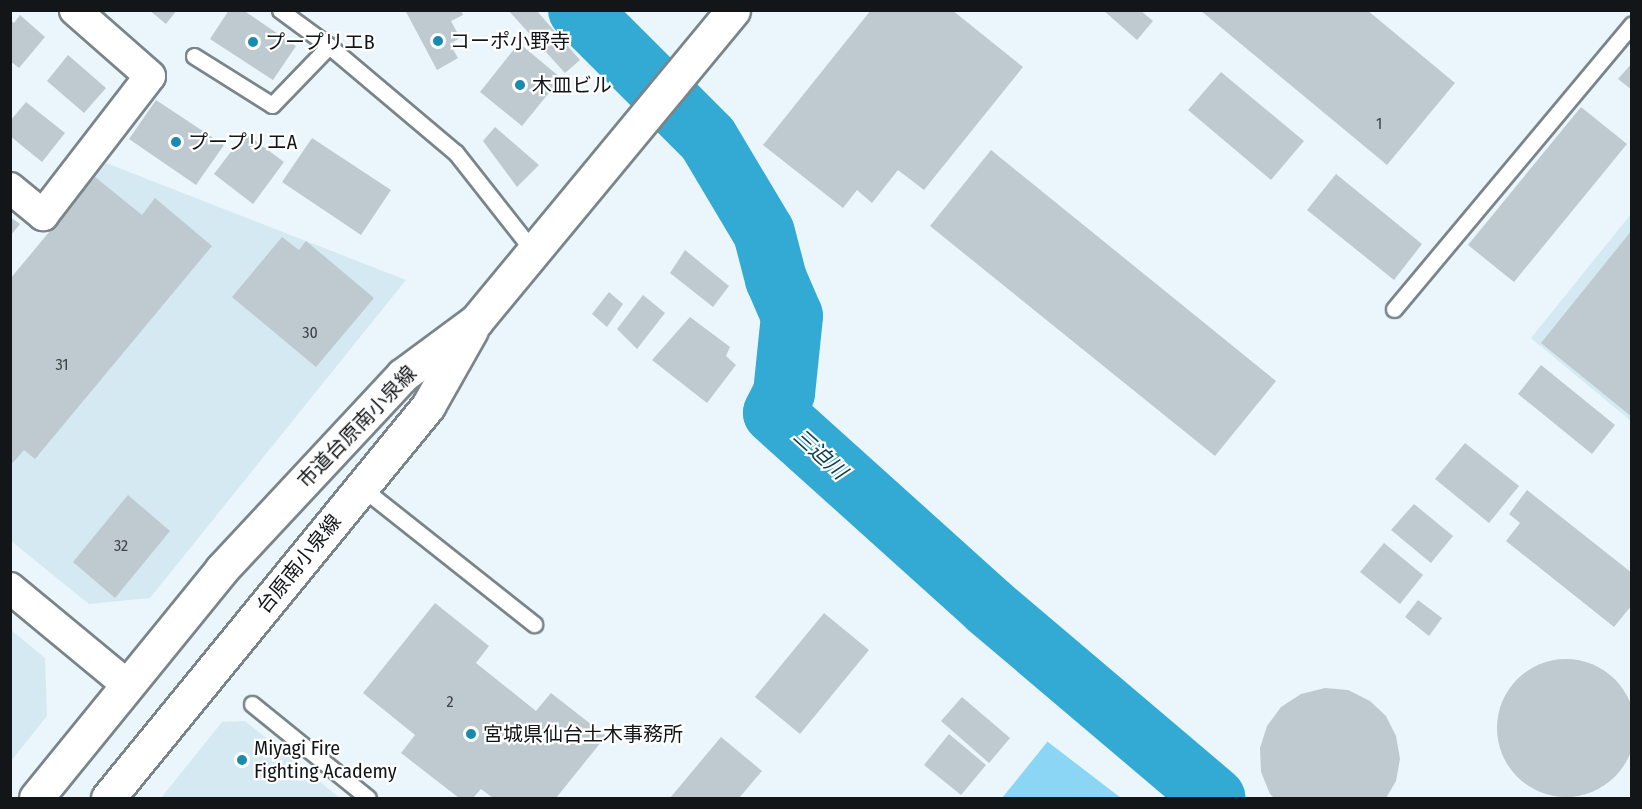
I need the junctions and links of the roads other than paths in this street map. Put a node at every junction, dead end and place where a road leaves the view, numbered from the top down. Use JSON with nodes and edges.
{"nodes":[{"id":1,"x":75,"y":10,"type":"edge"},
{"id":2,"x":280,"y":10,"type":"edge"},
{"id":3,"x":733,"y":10,"type":"edge"},
{"id":4,"x":1632,"y":24,"type":"edge"},
{"id":5,"x":329,"y":46,"type":"junction"},
{"id":6,"x":194,"y":56,"type":"dead end"},
{"id":7,"x":10,"y":188,"type":"edge"},
{"id":8,"x":533,"y":251,"type":"junction"},
{"id":9,"x":1394,"y":309,"type":"dead end"},
{"id":10,"x":476,"y":321,"type":"junction"},
{"id":11,"x":361,"y":487,"type":"junction"},
{"id":12,"x":10,"y":588,"type":"edge"},
{"id":13,"x":534,"y":624,"type":"dead end"},
{"id":14,"x":126,"y":684,"type":"junction"},
{"id":15,"x":252,"y":704,"type":"dead end"},
{"id":16,"x":36,"y":798,"type":"edge"},
{"id":17,"x":108,"y":798,"type":"edge"},
{"id":18,"x":368,"y":798,"type":"edge"}],
"edges":[{"from":1,"to":7,"type":"street"},
{"from":2,"to":5,"type":"lane"},
{"from":3,"to":8,"type":"street","name":"市道台原南小泉線"},
{"from":4,"to":9,"type":"lane"},
{"from":5,"to":6,"type":"lane"},
{"from":5,"to":8,"type":"lane"},
{"from":8,"to":10,"type":"street","name":"市道台原南小泉線"},
{"from":10,"to":11,"type":"street","name":"台原南小泉線"},
{"from":10,"to":14,"type":"street","name":"市道台原南小泉線"},
{"from":11,"to":13,"type":"lane"},
{"from":11,"to":17,"type":"street","name":"台原南小泉線"},
{"from":12,"to":14,"type":"street"},
{"from":14,"to":16,"type":"street","name":"市道台原南小泉線"},
{"from":15,"to":18,"type":"lane"}]}
